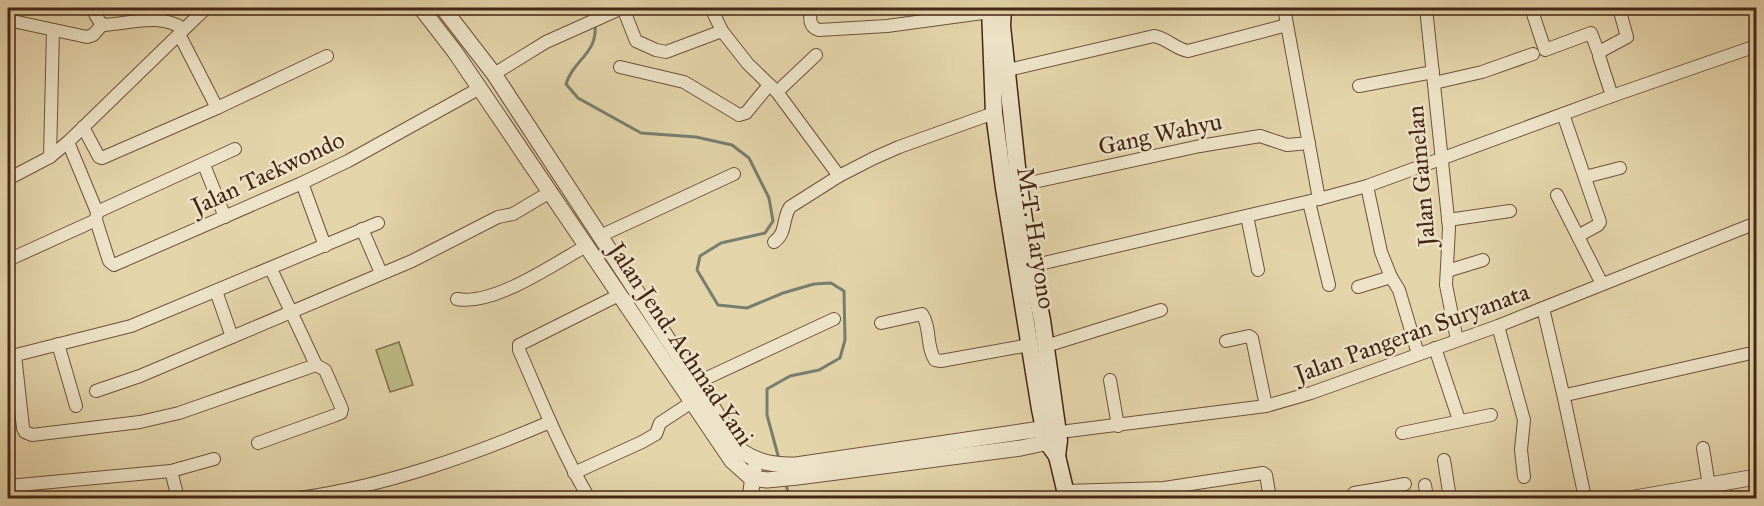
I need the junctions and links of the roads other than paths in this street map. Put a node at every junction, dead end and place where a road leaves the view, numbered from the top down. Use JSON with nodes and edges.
{"nodes":[{"id":1,"x":93,"y":8,"type":"edge"},
{"id":2,"x":206,"y":8,"type":"edge"},
{"id":3,"x":421,"y":8,"type":"edge"},
{"id":4,"x":443,"y":8,"type":"edge"},
{"id":5,"x":622,"y":8,"type":"edge"},
{"id":6,"x":711,"y":8,"type":"edge"},
{"id":7,"x":811,"y":8,"type":"edge"},
{"id":8,"x":1284,"y":8,"type":"edge"},
{"id":9,"x":1426,"y":8,"type":"edge"},
{"id":10,"x":1532,"y":8,"type":"edge"},
{"id":11,"x":1619,"y":8,"type":"edge"},
{"id":12,"x":999,"y":9,"type":"edge"},
{"id":13,"x":146,"y":13,"type":"edge"},
{"id":14,"x":8,"y":20,"type":"edge"},
{"id":15,"x":102,"y":25,"type":"junction"},
{"id":16,"x":1287,"y":25,"type":"junction"},
{"id":17,"x":53,"y":30,"type":"junction"},
{"id":18,"x":182,"y":31,"type":"junction"},
{"id":19,"x":722,"y":31,"type":"junction"},
{"id":20,"x":1756,"y":46,"type":"edge"},
{"id":21,"x":1533,"y":54,"type":"dead end"},
{"id":22,"x":1599,"y":54,"type":"junction"},
{"id":23,"x":816,"y":55,"type":"dead end"},
{"id":24,"x":327,"y":56,"type":"dead end"},
{"id":25,"x":620,"y":67,"type":"dead end"},
{"id":26,"x":1008,"y":70,"type":"junction"},
{"id":27,"x":494,"y":74,"type":"junction"},
{"id":28,"x":1434,"y":78,"type":"junction"},
{"id":29,"x":1359,"y":86,"type":"dead end"},
{"id":30,"x":480,"y":88,"type":"junction"},
{"id":31,"x":773,"y":89,"type":"junction"},
{"id":32,"x":1612,"y":96,"type":"junction"},
{"id":33,"x":217,"y":108,"type":"junction"},
{"id":34,"x":994,"y":113,"type":"junction"},
{"id":35,"x":1563,"y":114,"type":"junction"},
{"id":36,"x":83,"y":127,"type":"junction"},
{"id":37,"x":68,"y":142,"type":"junction"},
{"id":38,"x":1309,"y":143,"type":"junction"},
{"id":39,"x":235,"y":149,"type":"dead end"},
{"id":40,"x":50,"y":157,"type":"junction"},
{"id":41,"x":1442,"y":159,"type":"junction"},
{"id":42,"x":204,"y":165,"type":"junction"},
{"id":43,"x":1620,"y":168,"type":"dead end"},
{"id":44,"x":734,"y":174,"type":"dead end"},
{"id":45,"x":839,"y":176,"type":"junction"},
{"id":46,"x":1585,"y":177,"type":"junction"},
{"id":47,"x":8,"y":179,"type":"edge"},
{"id":48,"x":302,"y":183,"type":"junction"},
{"id":49,"x":1367,"y":186,"type":"junction"},
{"id":50,"x":1011,"y":187,"type":"junction"},
{"id":51,"x":550,"y":192,"type":"junction"},
{"id":52,"x":1557,"y":195,"type":"dead end"},
{"id":53,"x":1314,"y":201,"type":"junction"},
{"id":54,"x":1510,"y":211,"type":"dead end"},
{"id":55,"x":96,"y":216,"type":"junction"},
{"id":56,"x":1247,"y":216,"type":"junction"},
{"id":57,"x":225,"y":217,"type":"junction"},
{"id":58,"x":1448,"y":220,"type":"junction"},
{"id":59,"x":378,"y":223,"type":"dead end"},
{"id":60,"x":1756,"y":223,"type":"edge"},
{"id":61,"x":362,"y":229,"type":"junction"},
{"id":62,"x":600,"y":236,"type":"junction"},
{"id":63,"x":1578,"y":236,"type":"junction"},
{"id":64,"x":774,"y":242,"type":"dead end"},
{"id":65,"x":325,"y":246,"type":"junction"},
{"id":66,"x":586,"y":246,"type":"junction"},
{"id":67,"x":8,"y":260,"type":"edge"},
{"id":68,"x":1483,"y":260,"type":"dead end"},
{"id":69,"x":1031,"y":266,"type":"junction"},
{"id":70,"x":271,"y":269,"type":"junction"},
{"id":71,"x":1258,"y":270,"type":"dead end"},
{"id":72,"x":1446,"y":272,"type":"junction"},
{"id":73,"x":381,"y":273,"type":"junction"},
{"id":74,"x":626,"y":276,"type":"junction"},
{"id":75,"x":1391,"y":277,"type":"junction"},
{"id":76,"x":1602,"y":284,"type":"junction"},
{"id":77,"x":1329,"y":285,"type":"dead end"},
{"id":78,"x":1358,"y":287,"type":"dead end"},
{"id":79,"x":616,"y":289,"type":"junction"},
{"id":80,"x":216,"y":291,"type":"junction"},
{"id":81,"x":458,"y":299,"type":"dead end"},
{"id":82,"x":637,"y":307,"type":"junction"},
{"id":83,"x":1544,"y":308,"type":"junction"},
{"id":84,"x":1161,"y":310,"type":"dead end"},
{"id":85,"x":292,"y":312,"type":"junction"},
{"id":86,"x":834,"y":319,"type":"dead end"},
{"id":87,"x":881,"y":323,"type":"dead end"},
{"id":88,"x":1498,"y":326,"type":"junction"},
{"id":89,"x":232,"y":337,"type":"junction"},
{"id":90,"x":1457,"y":340,"type":"junction"},
{"id":91,"x":1226,"y":341,"type":"dead end"},
{"id":92,"x":58,"y":344,"type":"junction"},
{"id":93,"x":1037,"y":345,"type":"junction"},
{"id":94,"x":1435,"y":348,"type":"junction"},
{"id":95,"x":1756,"y":352,"type":"edge"},
{"id":96,"x":1418,"y":354,"type":"junction"},
{"id":97,"x":11,"y":356,"type":"edge"},
{"id":98,"x":316,"y":365,"type":"junction"},
{"id":99,"x":1110,"y":380,"type":"dead end"},
{"id":100,"x":696,"y":383,"type":"junction"},
{"id":101,"x":96,"y":391,"type":"dead end"},
{"id":102,"x":1564,"y":398,"type":"junction"},
{"id":103,"x":692,"y":402,"type":"junction"},
{"id":104,"x":76,"y":406,"type":"dead end"},
{"id":105,"x":1266,"y":406,"type":"junction"},
{"id":106,"x":1491,"y":415,"type":"dead end"},
{"id":107,"x":1459,"y":420,"type":"junction"},
{"id":108,"x":550,"y":422,"type":"junction"},
{"id":109,"x":1118,"y":426,"type":"junction"},
{"id":110,"x":1402,"y":433,"type":"dead end"},
{"id":111,"x":1055,"y":437,"type":"junction"},
{"id":112,"x":258,"y":443,"type":"dead end"},
{"id":113,"x":1703,"y":448,"type":"dead end"},
{"id":114,"x":214,"y":459,"type":"dead end"},
{"id":115,"x":756,"y":460,"type":"junction"},
{"id":116,"x":1444,"y":460,"type":"dead end"},
{"id":117,"x":171,"y":471,"type":"junction"},
{"id":118,"x":797,"y":471,"type":"junction"},
{"id":119,"x":574,"y":473,"type":"junction"},
{"id":120,"x":1524,"y":477,"type":"dead end"},
{"id":121,"x":759,"y":479,"type":"junction"},
{"id":122,"x":1756,"y":480,"type":"edge"},
{"id":123,"x":1405,"y":484,"type":"dead end"},
{"id":124,"x":1425,"y":485,"type":"dead end"},
{"id":125,"x":8,"y":486,"type":"edge"},
{"id":126,"x":1709,"y":486,"type":"junction"},
{"id":127,"x":1354,"y":493,"type":"dead end"},
{"id":128,"x":1379,"y":494,"type":"edge"},
{"id":129,"x":1066,"y":495,"type":"edge"},
{"id":130,"x":751,"y":497,"type":"edge"},
{"id":131,"x":178,"y":498,"type":"edge"},
{"id":132,"x":300,"y":498,"type":"edge"},
{"id":133,"x":589,"y":498,"type":"edge"},
{"id":134,"x":1270,"y":498,"type":"edge"},
{"id":135,"x":1427,"y":498,"type":"edge"},
{"id":136,"x":1450,"y":498,"type":"edge"},
{"id":137,"x":1585,"y":498,"type":"edge"},
{"id":138,"x":1635,"y":498,"type":"edge"}],
"edges":[{"from":1,"to":15,"type":"street"},
{"from":2,"to":18,"type":"street"},
{"from":3,"to":30,"type":"street","name":"Jalan Jend. Achmad Yani"},
{"from":4,"to":27,"type":"street","name":"Jalan Jend. Achmad Yani"},
{"from":5,"to":19,"type":"street"},
{"from":5,"to":27,"type":"street"},
{"from":6,"to":19,"type":"street"},
{"from":7,"to":12,"type":"street"},
{"from":8,"to":16,"type":"street"},
{"from":9,"to":28,"type":"street","name":"Jalan Gamelan"},
{"from":10,"to":22,"type":"street"},
{"from":11,"to":22,"type":"street"},
{"from":12,"to":26,"type":"main road","name":"M.T. Haryono"},
{"from":12,"to":34,"type":"main road","name":"M.T. Haryono"},
{"from":13,"to":15,"type":"street"},
{"from":13,"to":18,"type":"street"},
{"from":14,"to":17,"type":"street"},
{"from":15,"to":17,"type":"street"},
{"from":16,"to":26,"type":"street"},
{"from":16,"to":38,"type":"street"},
{"from":17,"to":40,"type":"street"},
{"from":18,"to":33,"type":"street"},
{"from":18,"to":36,"type":"street"},
{"from":19,"to":31,"type":"street"},
{"from":20,"to":32,"type":"street"},
{"from":21,"to":28,"type":"street"},
{"from":22,"to":32,"type":"street"},
{"from":23,"to":31,"type":"street"},
{"from":24,"to":33,"type":"street"},
{"from":25,"to":31,"type":"street"},
{"from":26,"to":50,"type":"main road","name":"M.T. Haryono"},
{"from":27,"to":62,"type":"street","name":"Jalan Jend. Achmad Yani"},
{"from":28,"to":29,"type":"street"},
{"from":28,"to":41,"type":"street","name":"Jalan Gamelan"},
{"from":30,"to":48,"type":"street","name":"Jalan Taekwondo"},
{"from":30,"to":51,"type":"street","name":"Jalan Jend. Achmad Yani"},
{"from":31,"to":45,"type":"street"},
{"from":32,"to":35,"type":"street"},
{"from":33,"to":36,"type":"street"},
{"from":34,"to":45,"type":"street"},
{"from":34,"to":50,"type":"main road","name":"M.T. Haryono"},
{"from":35,"to":41,"type":"street"},
{"from":35,"to":46,"type":"street"},
{"from":36,"to":37,"type":"street"},
{"from":37,"to":40,"type":"street"},
{"from":37,"to":55,"type":"street"},
{"from":38,"to":50,"type":"street","name":"Gang Wahyu"},
{"from":38,"to":53,"type":"street"},
{"from":39,"to":42,"type":"street"},
{"from":40,"to":47,"type":"street"},
{"from":41,"to":49,"type":"street"},
{"from":41,"to":58,"type":"street","name":"Jalan Gamelan"},
{"from":42,"to":55,"type":"street"},
{"from":42,"to":57,"type":"street"},
{"from":43,"to":46,"type":"street"},
{"from":44,"to":62,"type":"street"},
{"from":45,"to":64,"type":"street"},
{"from":46,"to":63,"type":"street"},
{"from":48,"to":57,"type":"street","name":"Jalan Taekwondo"},
{"from":48,"to":65,"type":"street"},
{"from":49,"to":53,"type":"street"},
{"from":49,"to":75,"type":"street"},
{"from":50,"to":69,"type":"main road","name":"M.T. Haryono"},
{"from":50,"to":93,"type":"main road","name":"M.T. Haryono"},
{"from":51,"to":66,"type":"street","name":"Jalan Jend. Achmad Yani"},
{"from":51,"to":73,"type":"street"},
{"from":52,"to":63,"type":"street"},
{"from":53,"to":56,"type":"street"},
{"from":53,"to":77,"type":"street"},
{"from":54,"to":58,"type":"street"},
{"from":55,"to":57,"type":"street","name":"Jalan Taekwondo"},
{"from":55,"to":67,"type":"street"},
{"from":56,"to":69,"type":"street"},
{"from":56,"to":71,"type":"street"},
{"from":58,"to":72,"type":"street","name":"Jalan Gamelan"},
{"from":59,"to":61,"type":"street"},
{"from":60,"to":76,"type":"street","name":"Jalan Pangeran Suryanata"},
{"from":61,"to":65,"type":"street"},
{"from":61,"to":73,"type":"street"},
{"from":62,"to":74,"type":"street","name":"Jalan Jend. Achmad Yani"},
{"from":63,"to":76,"type":"street"},
{"from":65,"to":70,"type":"street"},
{"from":66,"to":79,"type":"street","name":"Jalan Jend. Achmad Yani"},
{"from":66,"to":81,"type":"street"},
{"from":68,"to":72,"type":"street"},
{"from":69,"to":93,"type":"main road","name":"M.T. Haryono"},
{"from":70,"to":80,"type":"street"},
{"from":70,"to":85,"type":"street"},
{"from":72,"to":90,"type":"street","name":"Jalan Gamelan"},
{"from":73,"to":85,"type":"street"},
{"from":74,"to":79,"type":"street"},
{"from":74,"to":82,"type":"street","name":"Jalan Jend. Achmad Yani"},
{"from":75,"to":78,"type":"street"},
{"from":75,"to":96,"type":"street"},
{"from":76,"to":83,"type":"street","name":"Jalan Pangeran Suryanata"},
{"from":79,"to":82,"type":"street","name":"Jalan Jend. Achmad Yani"},
{"from":79,"to":108,"type":"street"},
{"from":80,"to":89,"type":"street"},
{"from":80,"to":92,"type":"street"},
{"from":82,"to":100,"type":"street","name":"Jalan Jend. Achmad Yani"},
{"from":82,"to":103,"type":"street","name":"Jalan Jend. Achmad Yani"},
{"from":83,"to":88,"type":"street","name":"Jalan Pangeran Suryanata"},
{"from":83,"to":102,"type":"street"},
{"from":84,"to":93,"type":"street"},
{"from":85,"to":89,"type":"street"},
{"from":85,"to":98,"type":"street"},
{"from":86,"to":100,"type":"street"},
{"from":87,"to":93,"type":"street"},
{"from":88,"to":90,"type":"street","name":"Jalan Pangeran Suryanata"},
{"from":88,"to":120,"type":"street"},
{"from":89,"to":101,"type":"street"},
{"from":90,"to":94,"type":"street","name":"Jalan Pangeran Suryanata"},
{"from":91,"to":105,"type":"street"},
{"from":92,"to":97,"type":"street"},
{"from":92,"to":104,"type":"street"},
{"from":93,"to":111,"type":"main road","name":"M.T. Haryono"},
{"from":94,"to":96,"type":"street","name":"Jalan Pangeran Suryanata"},
{"from":94,"to":107,"type":"street"},
{"from":95,"to":102,"type":"street"},
{"from":96,"to":105,"type":"street","name":"Jalan Pangeran Suryanata"},
{"from":97,"to":98,"type":"street"},
{"from":98,"to":112,"type":"street"},
{"from":99,"to":109,"type":"street"},
{"from":100,"to":115,"type":"street","name":"Jalan Jend. Achmad Yani"},
{"from":102,"to":137,"type":"street"},
{"from":103,"to":119,"type":"street"},
{"from":103,"to":121,"type":"street","name":"Jalan Jend. Achmad Yani"},
{"from":105,"to":109,"type":"street","name":"Jalan Pangeran Suryanata"},
{"from":106,"to":107,"type":"street"},
{"from":107,"to":110,"type":"street"},
{"from":108,"to":119,"type":"street"},
{"from":108,"to":132,"type":"street"},
{"from":109,"to":111,"type":"street","name":"Jalan Pangeran Suryanata"},
{"from":111,"to":118,"type":"street","name":"Jalan Jend. Achmad Yani"},
{"from":111,"to":129,"type":"main road","name":"M.T. Haryono"},
{"from":113,"to":126,"type":"street"},
{"from":114,"to":117,"type":"street"},
{"from":115,"to":118,"type":"street","name":"Jalan Jend. Achmad Yani"},
{"from":115,"to":121,"type":"street"},
{"from":116,"to":136,"type":"street"},
{"from":117,"to":125,"type":"street"},
{"from":117,"to":131,"type":"street"},
{"from":118,"to":121,"type":"street","name":"Jalan Jend. Achmad Yani"},
{"from":119,"to":133,"type":"street"},
{"from":121,"to":130,"type":"street"},
{"from":122,"to":126,"type":"street"},
{"from":123,"to":128,"type":"street"},
{"from":124,"to":135,"type":"street"},
{"from":126,"to":138,"type":"street"},
{"from":127,"to":128,"type":"street"},
{"from":129,"to":134,"type":"street"}]}
